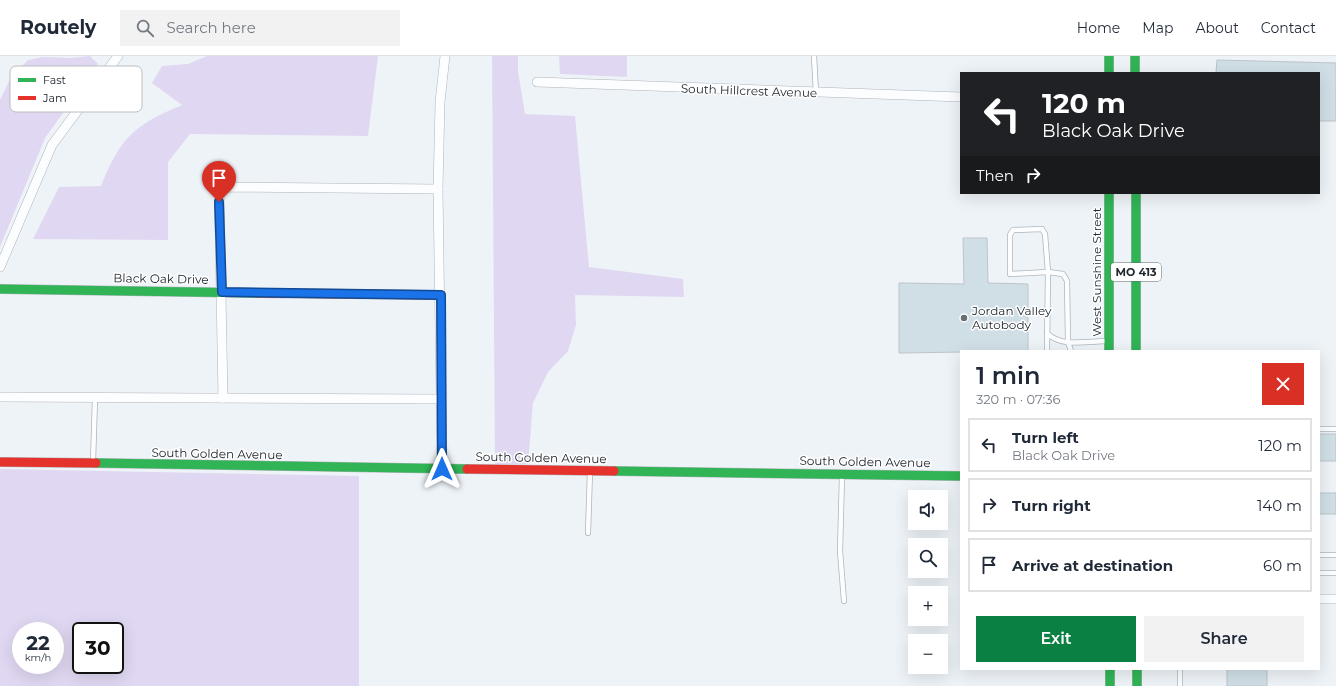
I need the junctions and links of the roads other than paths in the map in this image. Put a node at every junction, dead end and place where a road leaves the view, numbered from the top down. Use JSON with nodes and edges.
{"nodes":[{"id":1,"x":118,"y":56,"type":"edge"},
{"id":2,"x":445,"y":56,"type":"edge"},
{"id":3,"x":814,"y":56,"type":"edge"},
{"id":4,"x":1108,"y":56,"type":"edge"},
{"id":5,"x":1135,"y":56,"type":"edge"},
{"id":6,"x":111,"y":66,"type":"edge"},
{"id":7,"x":1109,"y":72,"type":"edge"},
{"id":8,"x":1135,"y":72,"type":"edge"},
{"id":9,"x":537,"y":82,"type":"dead end"},
{"id":10,"x":816,"y":93,"type":"junction"},
{"id":11,"x":960,"y":97,"type":"edge"},
{"id":12,"x":76,"y":112,"type":"edge"},
{"id":13,"x":438,"y":189,"type":"junction"},
{"id":14,"x":1109,"y":194,"type":"edge"},
{"id":15,"x":1136,"y":194,"type":"edge"},
{"id":16,"x":0,"y":267,"type":"edge"},
{"id":17,"x":1048,"y":272,"type":"junction"},
{"id":18,"x":0,"y":288,"type":"edge"},
{"id":19,"x":222,"y":292,"type":"junction"},
{"id":20,"x":441,"y":295,"type":"junction"},
{"id":21,"x":1047,"y":333,"type":"junction"},
{"id":22,"x":1109,"y":340,"type":"junction"},
{"id":23,"x":1068,"y":342,"type":"junction"},
{"id":24,"x":1047,"y":350,"type":"edge"},
{"id":25,"x":1071,"y":350,"type":"edge"},
{"id":26,"x":1109,"y":350,"type":"edge"},
{"id":27,"x":1136,"y":350,"type":"edge"},
{"id":28,"x":0,"y":397,"type":"edge"},
{"id":29,"x":95,"y":398,"type":"junction"},
{"id":30,"x":223,"y":398,"type":"junction"},
{"id":31,"x":442,"y":400,"type":"junction"},
{"id":32,"x":1320,"y":428,"type":"edge"},
{"id":33,"x":1336,"y":429,"type":"edge"},
{"id":34,"x":0,"y":462,"type":"edge"},
{"id":35,"x":94,"y":464,"type":"junction"},
{"id":36,"x":442,"y":469,"type":"junction"},
{"id":37,"x":590,"y":471,"type":"junction"},
{"id":38,"x":842,"y":474,"type":"junction"},
{"id":39,"x":960,"y":476,"type":"edge"},
{"id":40,"x":588,"y":533,"type":"dead end"},
{"id":41,"x":1320,"y":555,"type":"edge"},
{"id":42,"x":1336,"y":555,"type":"edge"},
{"id":43,"x":1320,"y":572,"type":"edge"},
{"id":44,"x":1336,"y":573,"type":"edge"},
{"id":45,"x":1320,"y":599,"type":"edge"},
{"id":46,"x":1336,"y":599,"type":"edge"},
{"id":47,"x":844,"y":601,"type":"dead end"},
{"id":48,"x":1110,"y":670,"type":"edge"},
{"id":49,"x":1137,"y":670,"type":"edge"},
{"id":50,"x":1180,"y":670,"type":"edge"},
{"id":51,"x":1110,"y":686,"type":"edge"},
{"id":52,"x":1137,"y":686,"type":"edge"},
{"id":53,"x":1180,"y":686,"type":"edge"}],
"edges":[{"from":1,"to":6,"type":"street"},
{"from":2,"to":13,"type":"street"},
{"from":3,"to":10,"type":"lane"},
{"from":4,"to":7,"type":"street"},
{"from":5,"to":8,"type":"street"},
{"from":9,"to":10,"type":"street","name":"South Hillcrest Avenue"},
{"from":10,"to":11,"type":"street","name":"South Hillcrest Avenue"},
{"from":12,"to":16,"type":"street"},
{"from":13,"to":19,"type":"street"},
{"from":13,"to":20,"type":"street"},
{"from":14,"to":22,"type":"street","name":"West Sunshine Street","number":"MO 413"},
{"from":15,"to":27,"type":"street","number":"MO 413"},
{"from":17,"to":17,"type":"lane"},
{"from":17,"to":21,"type":"lane"},
{"from":17,"to":23,"type":"lane"},
{"from":18,"to":19,"type":"street","name":"Black Oak Drive"},
{"from":19,"to":20,"type":"street","name":"Black Oak Drive"},
{"from":19,"to":30,"type":"street"},
{"from":20,"to":31,"type":"street"},
{"from":21,"to":23,"type":"lane"},
{"from":21,"to":24,"type":"lane"},
{"from":22,"to":23,"type":"lane"},
{"from":22,"to":26,"type":"street","name":"West Sunshine Street","number":"MO 413"},
{"from":23,"to":25,"type":"lane"},
{"from":28,"to":29,"type":"street"},
{"from":29,"to":30,"type":"street"},
{"from":29,"to":35,"type":"lane"},
{"from":30,"to":31,"type":"street"},
{"from":31,"to":36,"type":"street"},
{"from":32,"to":33,"type":"lane"},
{"from":34,"to":35,"type":"street","name":"South Golden Avenue"},
{"from":35,"to":36,"type":"street","name":"South Golden Avenue"},
{"from":36,"to":37,"type":"street","name":"South Golden Avenue"},
{"from":37,"to":38,"type":"street","name":"South Golden Avenue"},
{"from":37,"to":40,"type":"lane"},
{"from":38,"to":39,"type":"street","name":"South Golden Avenue"},
{"from":38,"to":47,"type":"lane"},
{"from":41,"to":42,"type":"lane"},
{"from":43,"to":44,"type":"lane"},
{"from":45,"to":46,"type":"street"},
{"from":48,"to":51,"type":"street"},
{"from":49,"to":52,"type":"street"},
{"from":50,"to":53,"type":"lane"}]}
